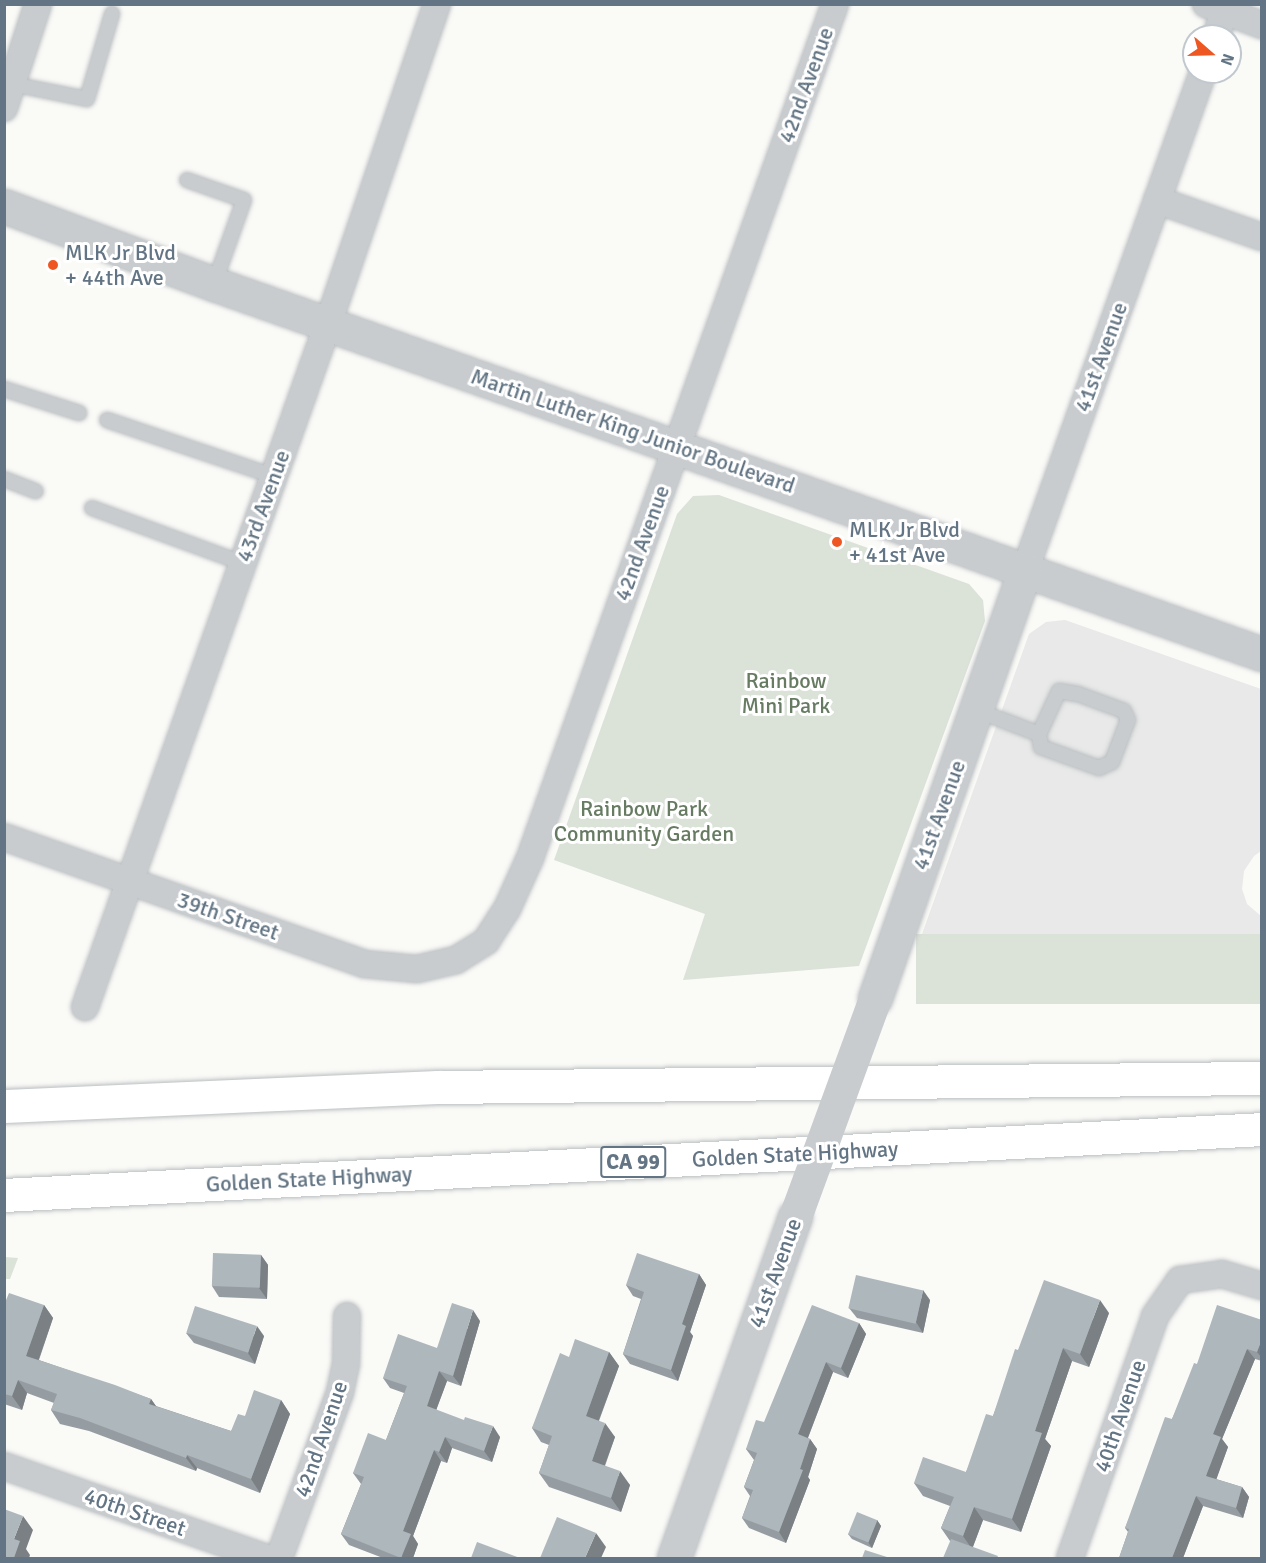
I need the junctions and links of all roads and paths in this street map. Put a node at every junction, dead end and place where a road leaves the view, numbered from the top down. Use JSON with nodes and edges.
{"nodes":[{"id":1,"x":38,"y":4,"type":"edge"},
{"id":2,"x":437,"y":4,"type":"edge"},
{"id":3,"x":835,"y":4,"type":"edge"},
{"id":4,"x":1219,"y":7,"type":"edge"},
{"id":5,"x":112,"y":14,"type":"dead end"},
{"id":6,"x":1217,"y":24,"type":"edge"},
{"id":7,"x":1262,"y":25,"type":"edge"},
{"id":8,"x":1199,"y":84,"type":"edge"},
{"id":9,"x":8,"y":96,"type":"edge"},
{"id":10,"x":187,"y":180,"type":"dead end"},
{"id":11,"x":1157,"y":200,"type":"junction"},
{"id":12,"x":4,"y":206,"type":"edge"},
{"id":13,"x":1262,"y":237,"type":"edge"},
{"id":14,"x":214,"y":284,"type":"junction"},
{"id":15,"x":328,"y":324,"type":"junction"},
{"id":16,"x":4,"y":389,"type":"edge"},
{"id":17,"x":79,"y":413,"type":"dead end"},
{"id":18,"x":107,"y":420,"type":"dead end"},
{"id":19,"x":677,"y":447,"type":"junction"},
{"id":20,"x":273,"y":476,"type":"junction"},
{"id":21,"x":4,"y":479,"type":"edge"},
{"id":22,"x":36,"y":491,"type":"dead end"},
{"id":23,"x":92,"y":508,"type":"dead end"},
{"id":24,"x":242,"y":563,"type":"junction"},
{"id":25,"x":1025,"y":570,"type":"junction"},
{"id":26,"x":1262,"y":654,"type":"edge"},
{"id":27,"x":976,"y":710,"type":"junction"},
{"id":28,"x":1039,"y":734,"type":"junction"},
{"id":29,"x":4,"y":837,"type":"edge"},
{"id":30,"x":129,"y":881,"type":"junction"},
{"id":31,"x":456,"y":960,"type":"joint"},
{"id":32,"x":85,"y":1006,"type":"dead end"},
{"id":33,"x":1262,"y":1078,"type":"edge"},
{"id":34,"x":12,"y":1105,"type":"edge"},
{"id":35,"x":1262,"y":1129,"type":"edge"},
{"id":36,"x":4,"y":1195,"type":"edge"},
{"id":37,"x":1262,"y":1286,"type":"edge"},
{"id":38,"x":347,"y":1317,"type":"dead end"},
{"id":39,"x":4,"y":1466,"type":"edge"},
{"id":40,"x":266,"y":1558,"type":"edge"},
{"id":41,"x":279,"y":1558,"type":"edge"},
{"id":42,"x":674,"y":1558,"type":"edge"},
{"id":43,"x":1070,"y":1558,"type":"edge"}],
"edges":[{"from":1,"to":9,"type":"street"},
{"from":2,"to":15,"type":"street","name":"43rd Avenue"},
{"from":3,"to":19,"type":"street","name":"42nd Avenue"},
{"from":4,"to":6,"type":"street"},
{"from":4,"to":7,"type":"street"},
{"from":5,"to":9,"type":"lane"},
{"from":8,"to":11,"type":"street","name":"41st Avenue"},
{"from":10,"to":14,"type":"lane"},
{"from":11,"to":13,"type":"street"},
{"from":11,"to":25,"type":"street","name":"41st Avenue"},
{"from":12,"to":14,"type":"street","name":"Martin Luther King Junior Boulevard"},
{"from":14,"to":15,"type":"street","name":"Martin Luther King Junior Boulevard"},
{"from":15,"to":19,"type":"street","name":"Martin Luther King Junior Boulevard"},
{"from":15,"to":20,"type":"street","name":"43rd Avenue"},
{"from":16,"to":17,"type":"lane"},
{"from":18,"to":20,"type":"lane"},
{"from":19,"to":25,"type":"street","name":"Martin Luther King Junior Boulevard"},
{"from":19,"to":31,"type":"street","name":"42nd Avenue"},
{"from":20,"to":24,"type":"street","name":"43rd Avenue"},
{"from":21,"to":22,"type":"lane"},
{"from":23,"to":24,"type":"lane"},
{"from":24,"to":30,"type":"street","name":"43rd Avenue"},
{"from":25,"to":26,"type":"street","name":"Martin Luther King Junior Boulevard"},
{"from":25,"to":27,"type":"street","name":"41st Avenue"},
{"from":27,"to":28,"type":"lane"},
{"from":27,"to":42,"type":"street","name":"41st Avenue","bridge":true},
{"from":28,"to":28,"type":"lane"},
{"from":29,"to":30,"type":"street","name":"39th Street"},
{"from":30,"to":31,"type":"street","name":"39th Street"},
{"from":30,"to":32,"type":"street","name":"43rd Avenue"},
{"from":33,"to":34,"type":"highway"},
{"from":35,"to":36,"type":"highway","name":"Golden State Highway","number":"CA 99"},
{"from":37,"to":43,"type":"street","name":"40th Avenue"},
{"from":38,"to":41,"type":"street","name":"42nd Avenue"},
{"from":39,"to":40,"type":"street","name":"40th Street"}]}
